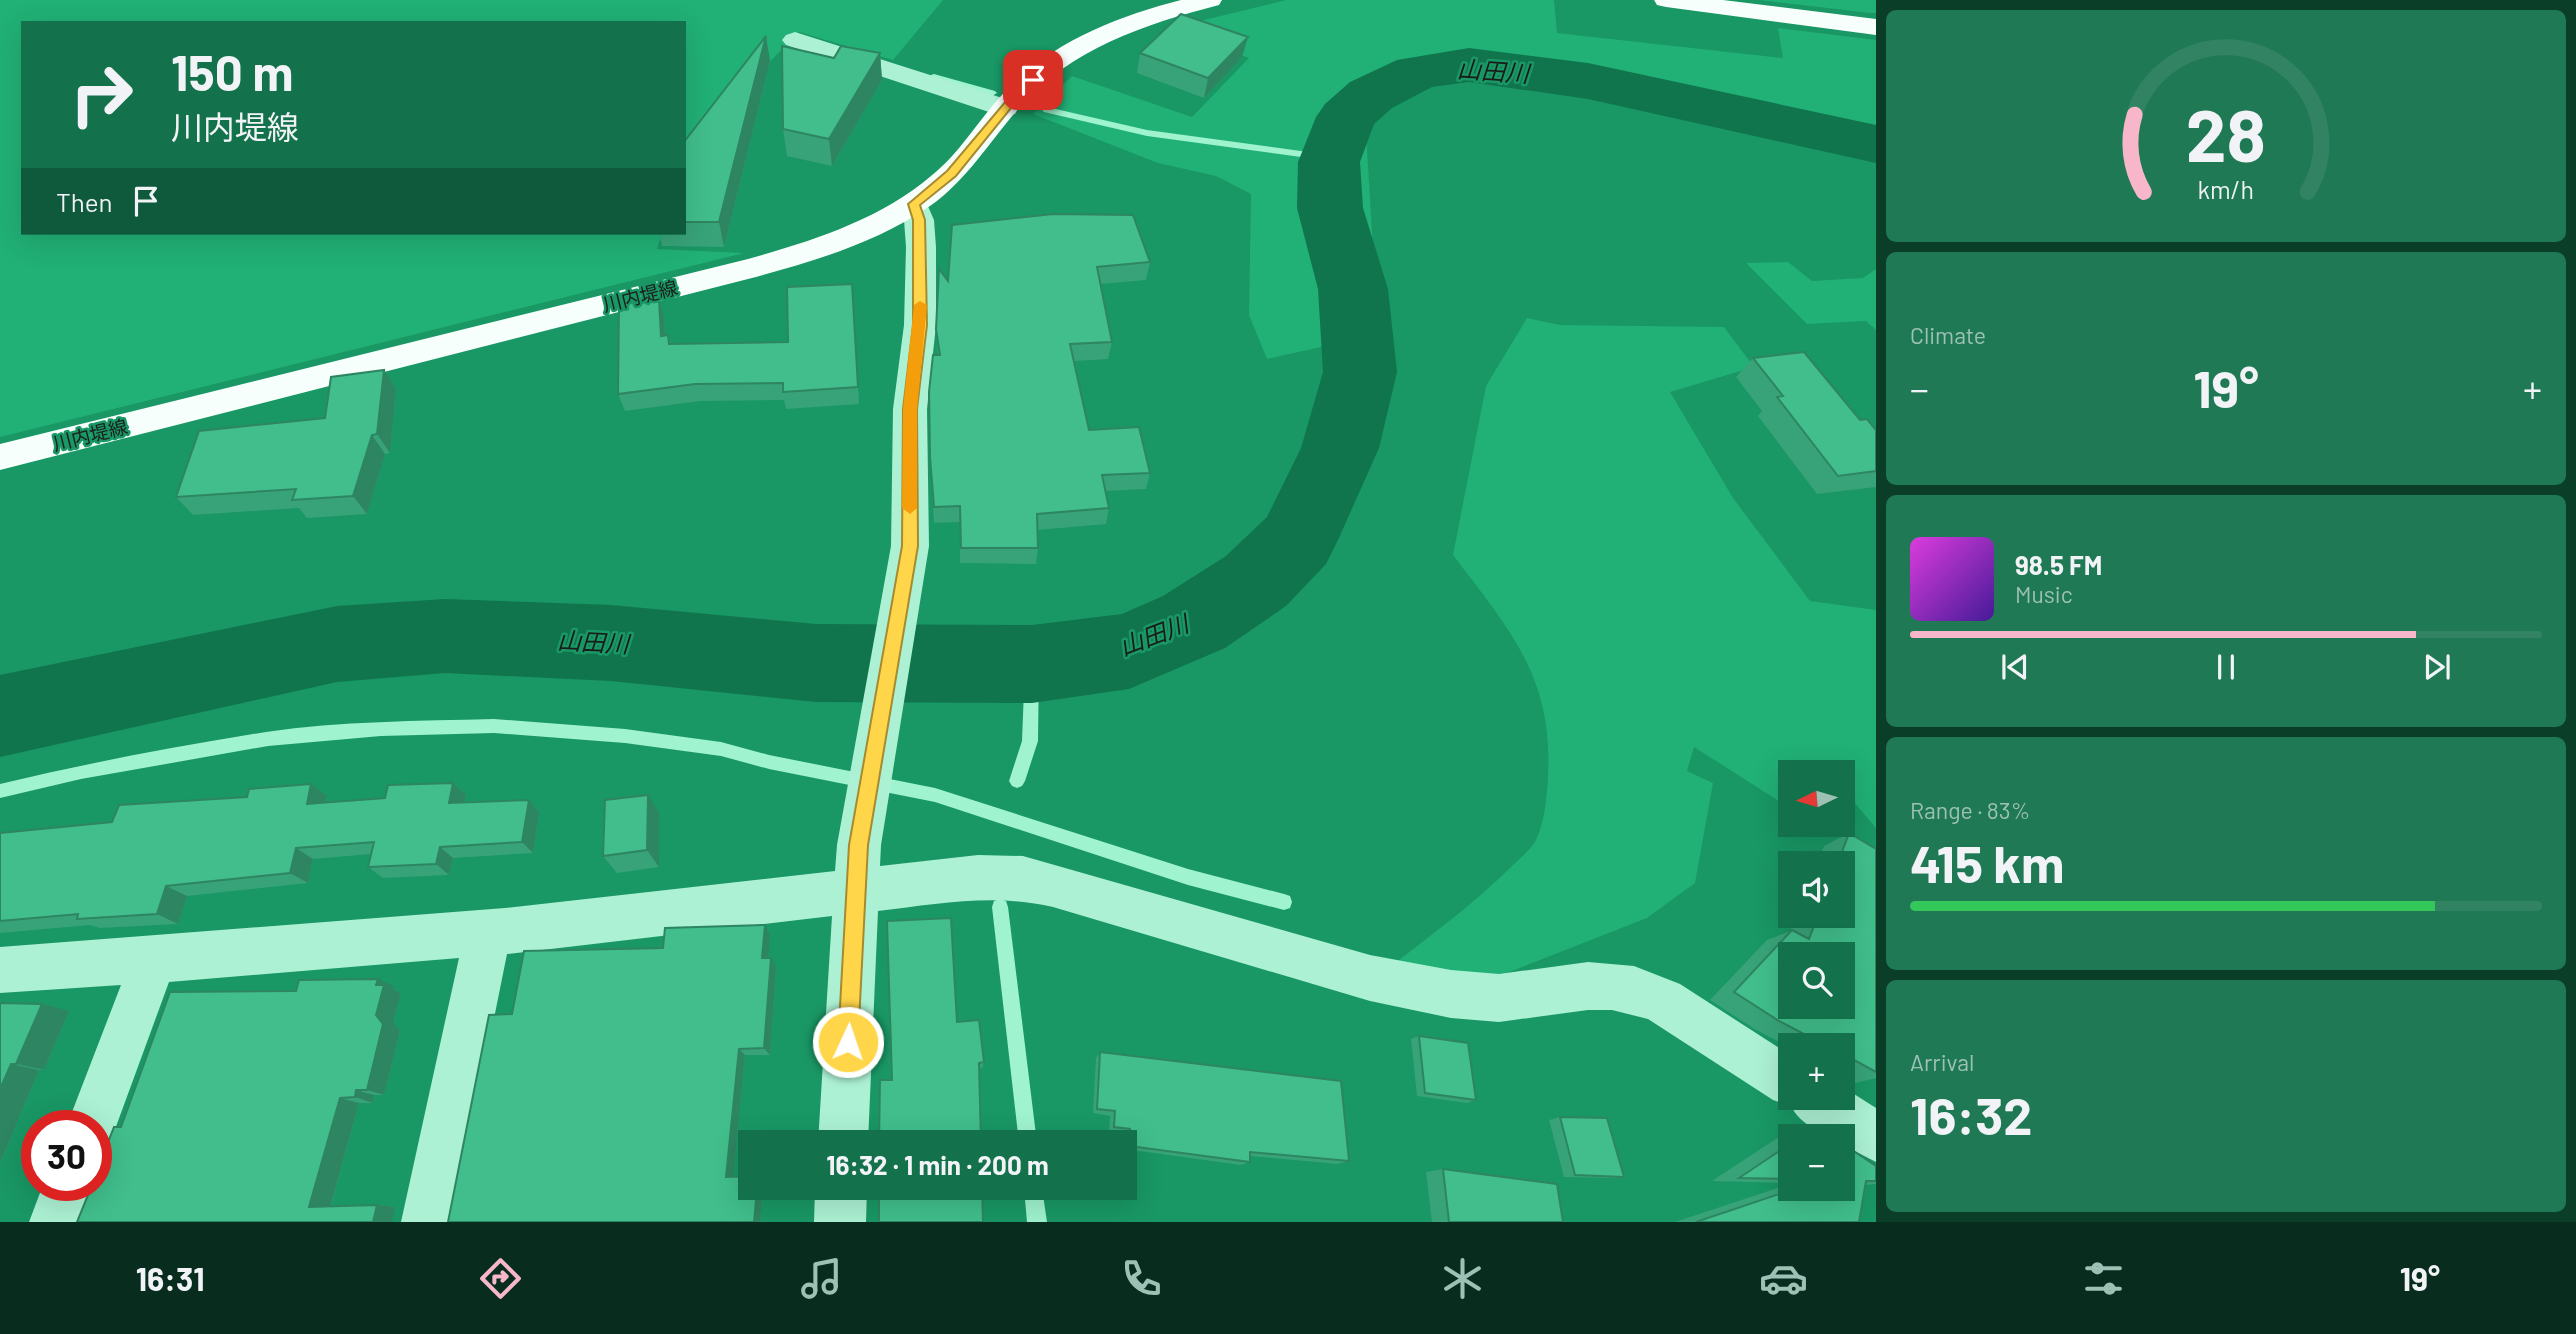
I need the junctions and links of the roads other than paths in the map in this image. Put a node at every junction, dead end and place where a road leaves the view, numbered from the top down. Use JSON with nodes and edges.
{"nodes":[{"id":1,"x":1210,"y":0,"type":"edge"},
{"id":2,"x":1666,"y":0,"type":"edge"},
{"id":3,"x":1876,"y":27,"type":"edge"},
{"id":4,"x":795,"y":40,"type":"dead end"},
{"id":5,"x":1005,"y":108,"type":"junction"},
{"id":6,"x":914,"y":204,"type":"junction"},
{"id":7,"x":0,"y":457,"type":"edge"},
{"id":8,"x":854,"y":890,"type":"junction"},
{"id":9,"x":488,"y":932,"type":"junction"},
{"id":10,"x":154,"y":960,"type":"junction"},
{"id":11,"x":0,"y":970,"type":"edge"},
{"id":12,"x":1778,"y":1075,"type":"edge"},
{"id":13,"x":98,"y":1110,"type":"edge"},
{"id":14,"x":1833,"y":1110,"type":"edge"},
{"id":15,"x":844,"y":1130,"type":"edge"},
{"id":16,"x":1876,"y":1137,"type":"edge"},
{"id":17,"x":841,"y":1200,"type":"edge"},
{"id":18,"x":63,"y":1201,"type":"edge"},
{"id":19,"x":55,"y":1222,"type":"edge"},
{"id":20,"x":426,"y":1222,"type":"edge"},
{"id":21,"x":840,"y":1222,"type":"edge"}],
"edges":[{"from":1,"to":5,"type":"main road","name":"川内堤線"},
{"from":2,"to":3,"type":"main road"},
{"from":4,"to":5,"type":"street"},
{"from":5,"to":6,"type":"main road","name":"川内堤線"},
{"from":6,"to":7,"type":"main road","name":"川内堤線"},
{"from":6,"to":8,"type":"street"},
{"from":8,"to":9,"type":"street"},
{"from":8,"to":12,"type":"street"},
{"from":8,"to":15,"type":"street"},
{"from":9,"to":10,"type":"street"},
{"from":9,"to":20,"type":"street"},
{"from":10,"to":11,"type":"street"},
{"from":10,"to":13,"type":"street"},
{"from":14,"to":16,"type":"street"},
{"from":17,"to":21,"type":"street"},
{"from":18,"to":19,"type":"street"}]}
